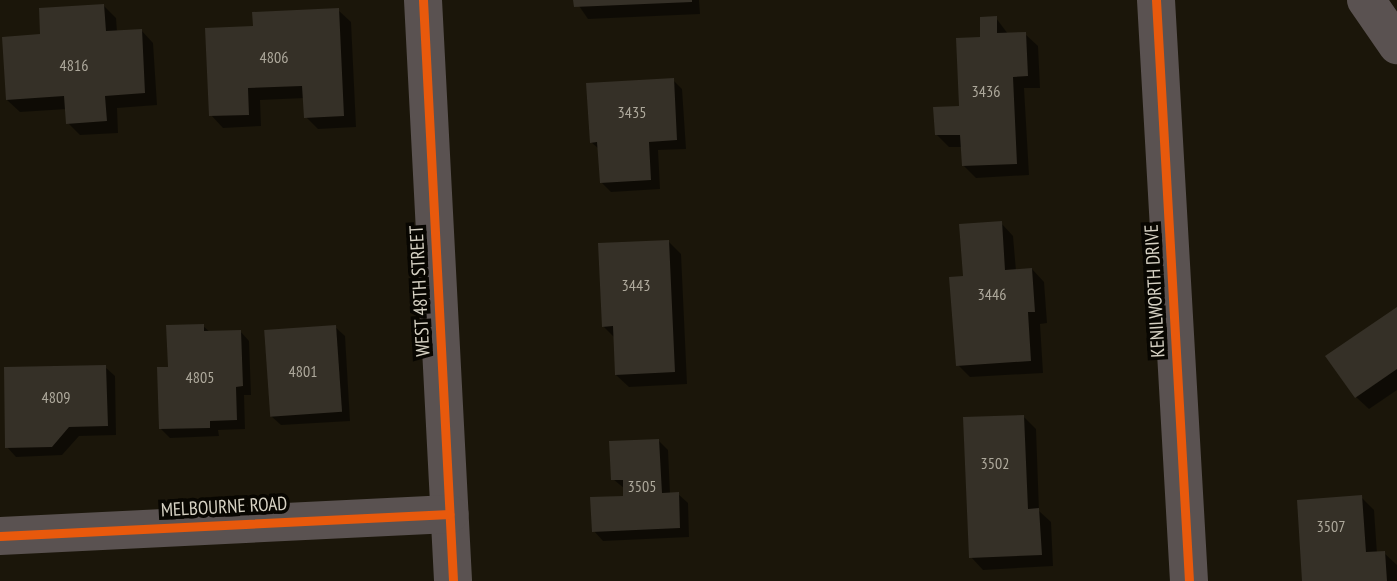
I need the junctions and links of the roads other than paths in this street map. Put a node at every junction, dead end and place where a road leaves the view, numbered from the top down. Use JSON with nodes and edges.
{"nodes":[{"id":1,"x":423,"y":0,"type":"edge"},
{"id":2,"x":1156,"y":0,"type":"edge"},
{"id":3,"x":1366,"y":0,"type":"edge"},
{"id":4,"x":1397,"y":45,"type":"edge"},
{"id":5,"x":449,"y":514,"type":"junction"},
{"id":6,"x":0,"y":536,"type":"edge"},
{"id":7,"x":453,"y":581,"type":"edge"},
{"id":8,"x":1189,"y":581,"type":"edge"}],
"edges":[{"from":1,"to":5,"type":"street","name":"WEST 48TH STREET"},
{"from":2,"to":8,"type":"street","name":"KENILWORTH DRIVE"},
{"from":3,"to":4,"type":"street"},
{"from":5,"to":6,"type":"street","name":"MELBOURNE ROAD"},
{"from":5,"to":7,"type":"street","name":"WEST 48TH STREET"}]}
